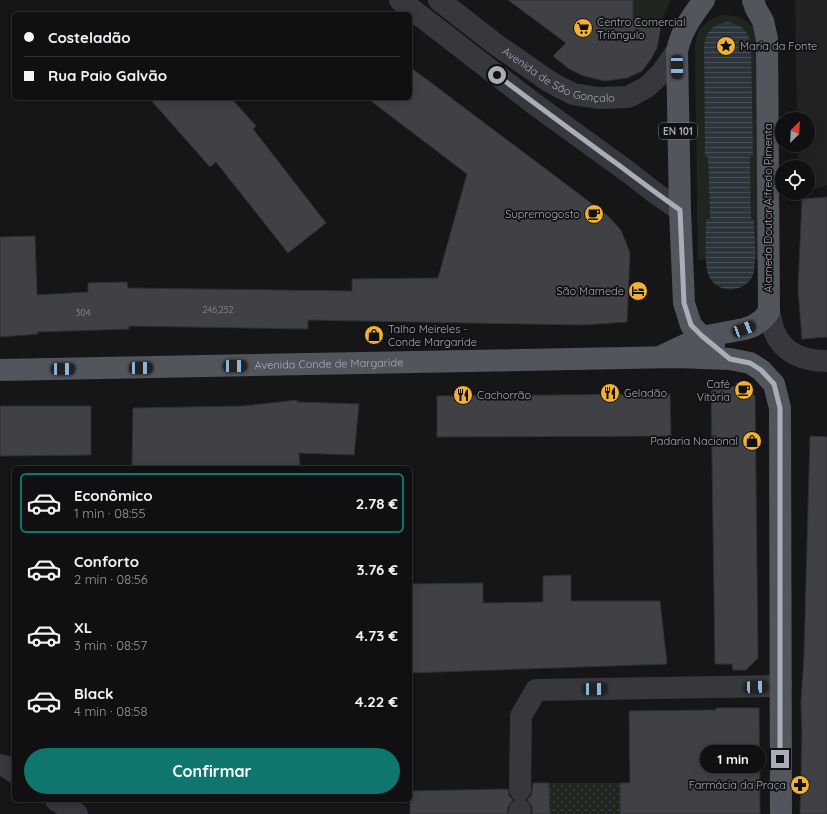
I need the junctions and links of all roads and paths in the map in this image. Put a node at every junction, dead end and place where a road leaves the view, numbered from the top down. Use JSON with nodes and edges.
{"nodes":[{"id":1,"x":400,"y":0,"type":"edge"},
{"id":2,"x":439,"y":0,"type":"edge"},
{"id":3,"x":704,"y":0,"type":"edge"},
{"id":4,"x":735,"y":0,"type":"edge"},
{"id":5,"x":754,"y":5,"type":"edge"},
{"id":6,"x":677,"y":51,"type":"junction"},
{"id":7,"x":680,"y":210,"type":"junction"},
{"id":8,"x":768,"y":312,"type":"junction"},
{"id":9,"x":702,"y":336,"type":"junction"},
{"id":10,"x":658,"y":358,"type":"junction"},
{"id":11,"x":730,"y":359,"type":"junction"},
{"id":12,"x":827,"y":361,"type":"edge"},
{"id":13,"x":0,"y":370,"type":"edge"},
{"id":14,"x":781,"y":686,"type":"junction"},
{"id":15,"x":0,"y":765,"type":"edge"},
{"id":16,"x":12,"y":771,"type":"edge"},
{"id":17,"x":59,"y":802,"type":"edge"},
{"id":18,"x":520,"y":805,"type":"edge"},
{"id":19,"x":77,"y":814,"type":"edge"},
{"id":20,"x":780,"y":814,"type":"edge"}],
"edges":[{"from":1,"to":7,"type":"street"},
{"from":2,"to":6,"type":"street","name":"Avenida de São Gonçalo"},
{"from":3,"to":6,"type":"main road","number":"EN 101"},
{"from":4,"to":5,"type":"main road","name":"Alameda Doutor Alfredo Pimenta"},
{"from":5,"to":8,"type":"main road","name":"Alameda Doutor Alfredo Pimenta"},
{"from":6,"to":7,"type":"main road","number":"EN 101"},
{"from":7,"to":9,"type":"main road","number":"EN 101"},
{"from":8,"to":9,"type":"main road"},
{"from":8,"to":12,"type":"street"},
{"from":9,"to":10,"type":"main road","name":"Avenida Conde de Margaride"},
{"from":9,"to":11,"type":"main road","number":"EN 101"},
{"from":10,"to":11,"type":"main road","name":"Avenida Conde de Margaride"},
{"from":10,"to":13,"type":"main road","name":"Avenida Conde de Margaride"},
{"from":11,"to":14,"type":"main road","number":"EN 101"},
{"from":14,"to":18,"type":"street"},
{"from":14,"to":20,"type":"main road","number":"EN 101"},
{"from":15,"to":16,"type":"street"},
{"from":17,"to":19,"type":"street"}]}
